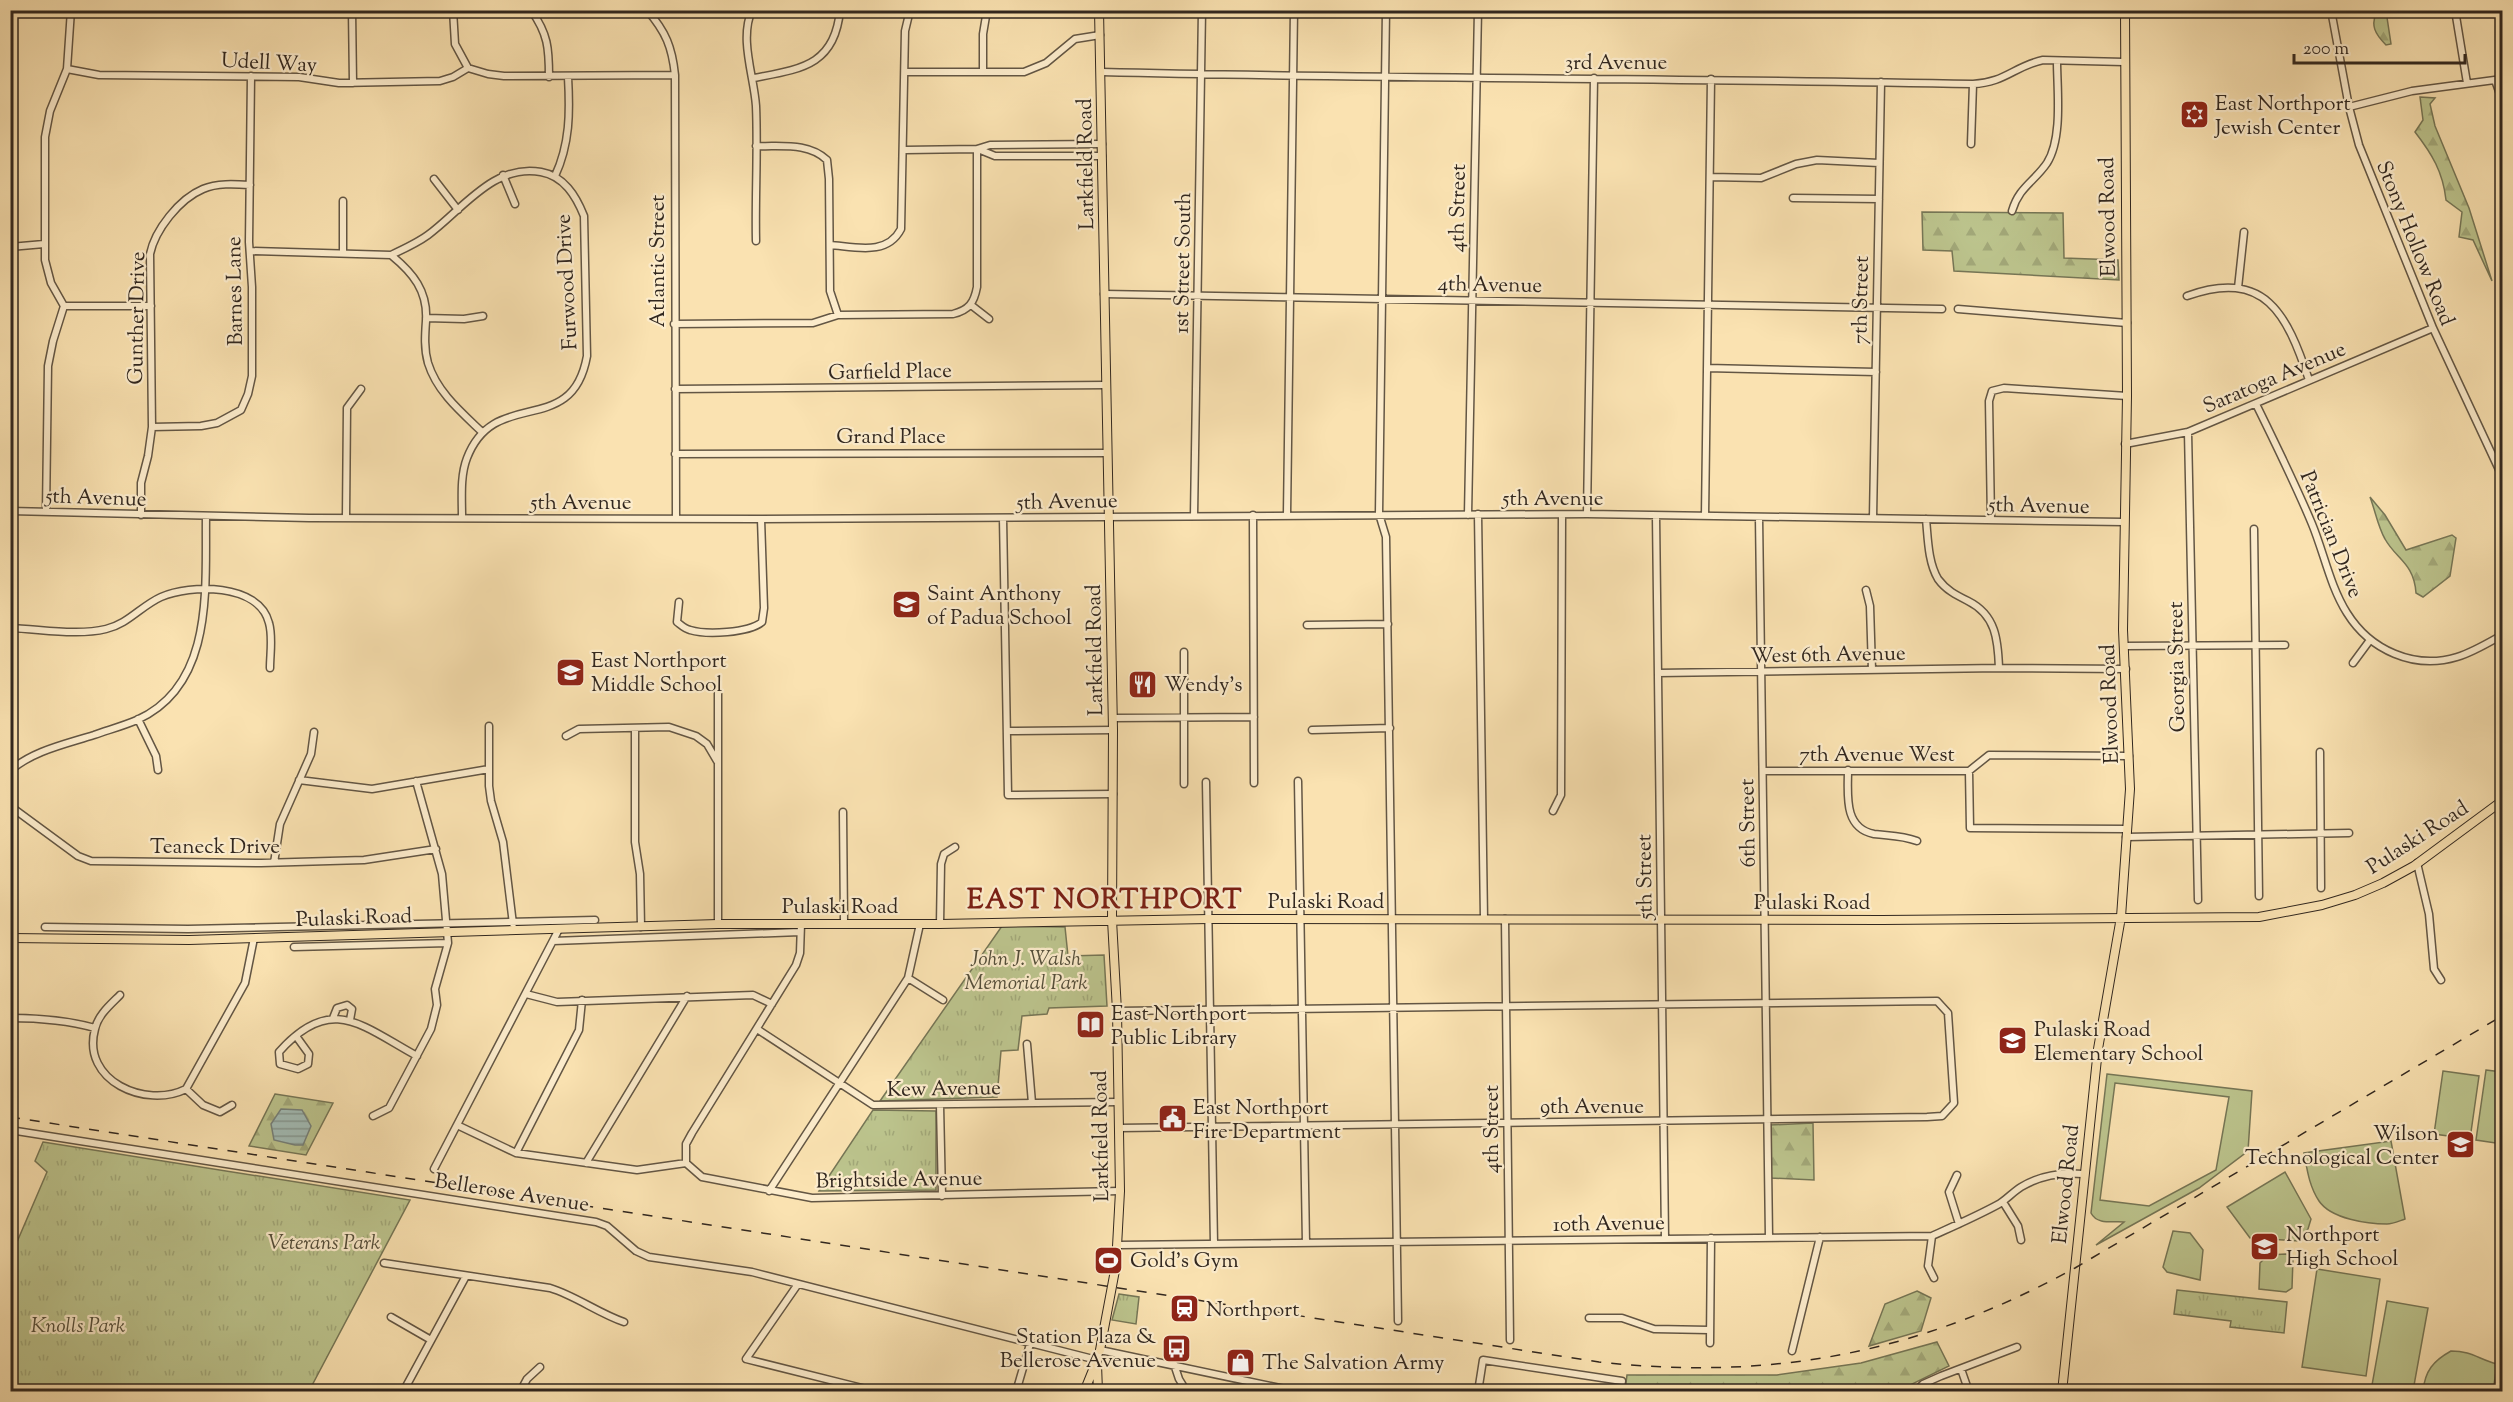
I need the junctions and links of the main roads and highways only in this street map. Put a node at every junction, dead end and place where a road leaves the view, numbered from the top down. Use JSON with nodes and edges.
{"nodes":[{"id":1,"x":1099,"y":10,"type":"edge"},
{"id":2,"x":2125,"y":10,"type":"edge"},
{"id":3,"x":2502,"y":801,"type":"edge"},
{"id":4,"x":2121,"y":917,"type":"junction"},
{"id":5,"x":1112,"y":920,"type":"junction"},
{"id":6,"x":10,"y":939,"type":"edge"},
{"id":7,"x":1100,"y":1350,"type":"road end"},
{"id":8,"x":1084,"y":1392,"type":"edge"},
{"id":9,"x":1098,"y":1392,"type":"edge"},
{"id":10,"x":2062,"y":1392,"type":"edge"}],
"edges":[{"from":1,"to":5,"type":"main road","name":"Larkfield Road"},
{"from":2,"to":4,"type":"main road","name":"Elwood Road"},
{"from":3,"to":4,"type":"main road","name":"Pulaski Road"},
{"from":4,"to":5,"type":"main road","name":"Pulaski Road"},
{"from":4,"to":10,"type":"main road","name":"Elwood Road"},
{"from":5,"to":6,"type":"main road","name":"Pulaski Road"},
{"from":5,"to":7,"type":"main road","name":"Larkfield Road"},
{"from":8,"to":9,"type":"main road"}]}
